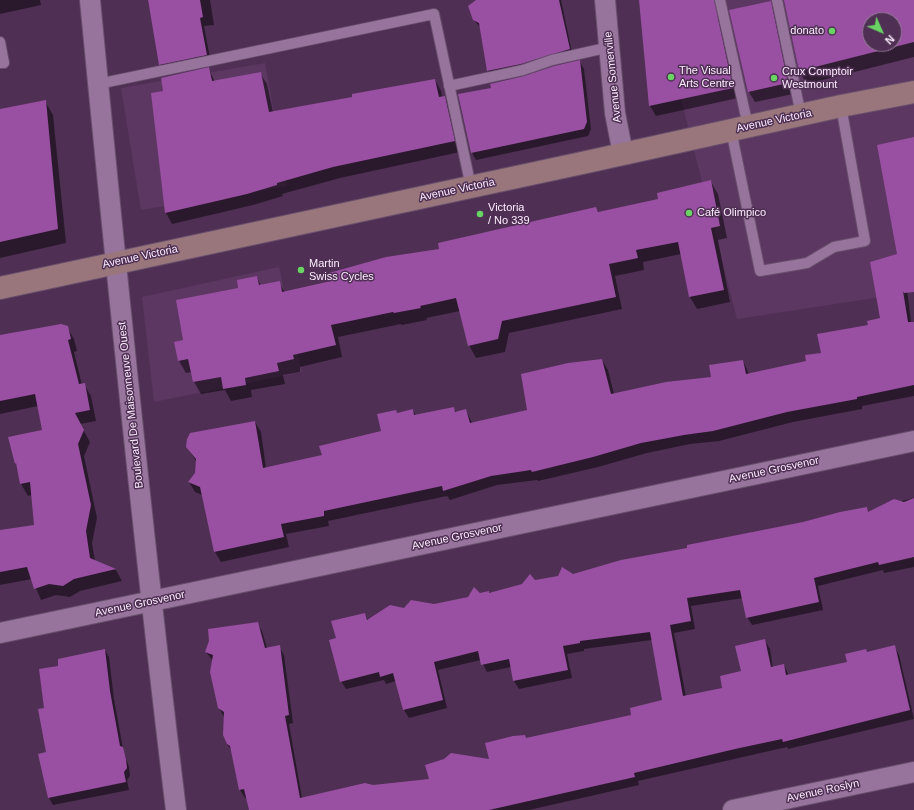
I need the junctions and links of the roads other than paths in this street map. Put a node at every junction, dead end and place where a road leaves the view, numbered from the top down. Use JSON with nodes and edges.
{"nodes":[{"id":1,"x":90,"y":0,"type":"edge"},
{"id":2,"x":605,"y":0,"type":"edge"},
{"id":3,"x":720,"y":0,"type":"edge"},
{"id":4,"x":777,"y":0,"type":"edge"},
{"id":5,"x":0,"y":42,"type":"edge"},
{"id":6,"x":610,"y":46,"type":"junction"},
{"id":7,"x":0,"y":63,"type":"edge"},
{"id":8,"x":98,"y":84,"type":"junction"},
{"id":9,"x":449,"y":86,"type":"junction"},
{"id":10,"x":914,"y":92,"type":"edge"},
{"id":11,"x":841,"y":106,"type":"junction"},
{"id":12,"x":801,"y":115,"type":"junction"},
{"id":13,"x":740,"y":128,"type":"junction"},
{"id":14,"x":623,"y":154,"type":"junction"},
{"id":15,"x":471,"y":187,"type":"junction"},
{"id":16,"x":116,"y":262,"type":"junction"},
{"id":17,"x":0,"y":288,"type":"edge"},
{"id":18,"x":914,"y":441,"type":"edge"},
{"id":19,"x":152,"y":601,"type":"junction"},
{"id":20,"x":0,"y":633,"type":"edge"},
{"id":21,"x":914,"y":772,"type":"edge"},
{"id":22,"x":176,"y":810,"type":"edge"},
{"id":23,"x":733,"y":810,"type":"edge"}],
"edges":[{"from":1,"to":8,"type":"street","name":"Boulevard De Maisonneuve Ouest"},
{"from":2,"to":6,"type":"street","name":"Avenue Somerville"},
{"from":3,"to":13,"type":"lane"},
{"from":4,"to":12,"type":"lane"},
{"from":5,"to":7,"type":"lane"},
{"from":6,"to":9,"type":"lane"},
{"from":6,"to":14,"type":"street","name":"Avenue Somerville"},
{"from":8,"to":9,"type":"lane"},
{"from":8,"to":16,"type":"street","name":"Boulevard De Maisonneuve Ouest"},
{"from":9,"to":15,"type":"lane"},
{"from":10,"to":11,"type":"street","name":"Avenue Victoria"},
{"from":11,"to":12,"type":"street","name":"Avenue Victoria"},
{"from":11,"to":13,"type":"lane"},
{"from":12,"to":13,"type":"street","name":"Avenue Victoria"},
{"from":13,"to":14,"type":"street","name":"Avenue Victoria"},
{"from":14,"to":15,"type":"street","name":"Avenue Victoria"},
{"from":15,"to":16,"type":"street","name":"Avenue Victoria"},
{"from":16,"to":17,"type":"street","name":"Avenue Victoria"},
{"from":16,"to":19,"type":"street","name":"Boulevard De Maisonneuve Ouest"},
{"from":18,"to":19,"type":"street","name":"Avenue Grosvenor"},
{"from":19,"to":20,"type":"street","name":"Avenue Grosvenor"},
{"from":19,"to":22,"type":"street","name":"Boulevard De Maisonneuve Ouest"},
{"from":21,"to":23,"type":"street","name":"Avenue Roslyn"}]}
